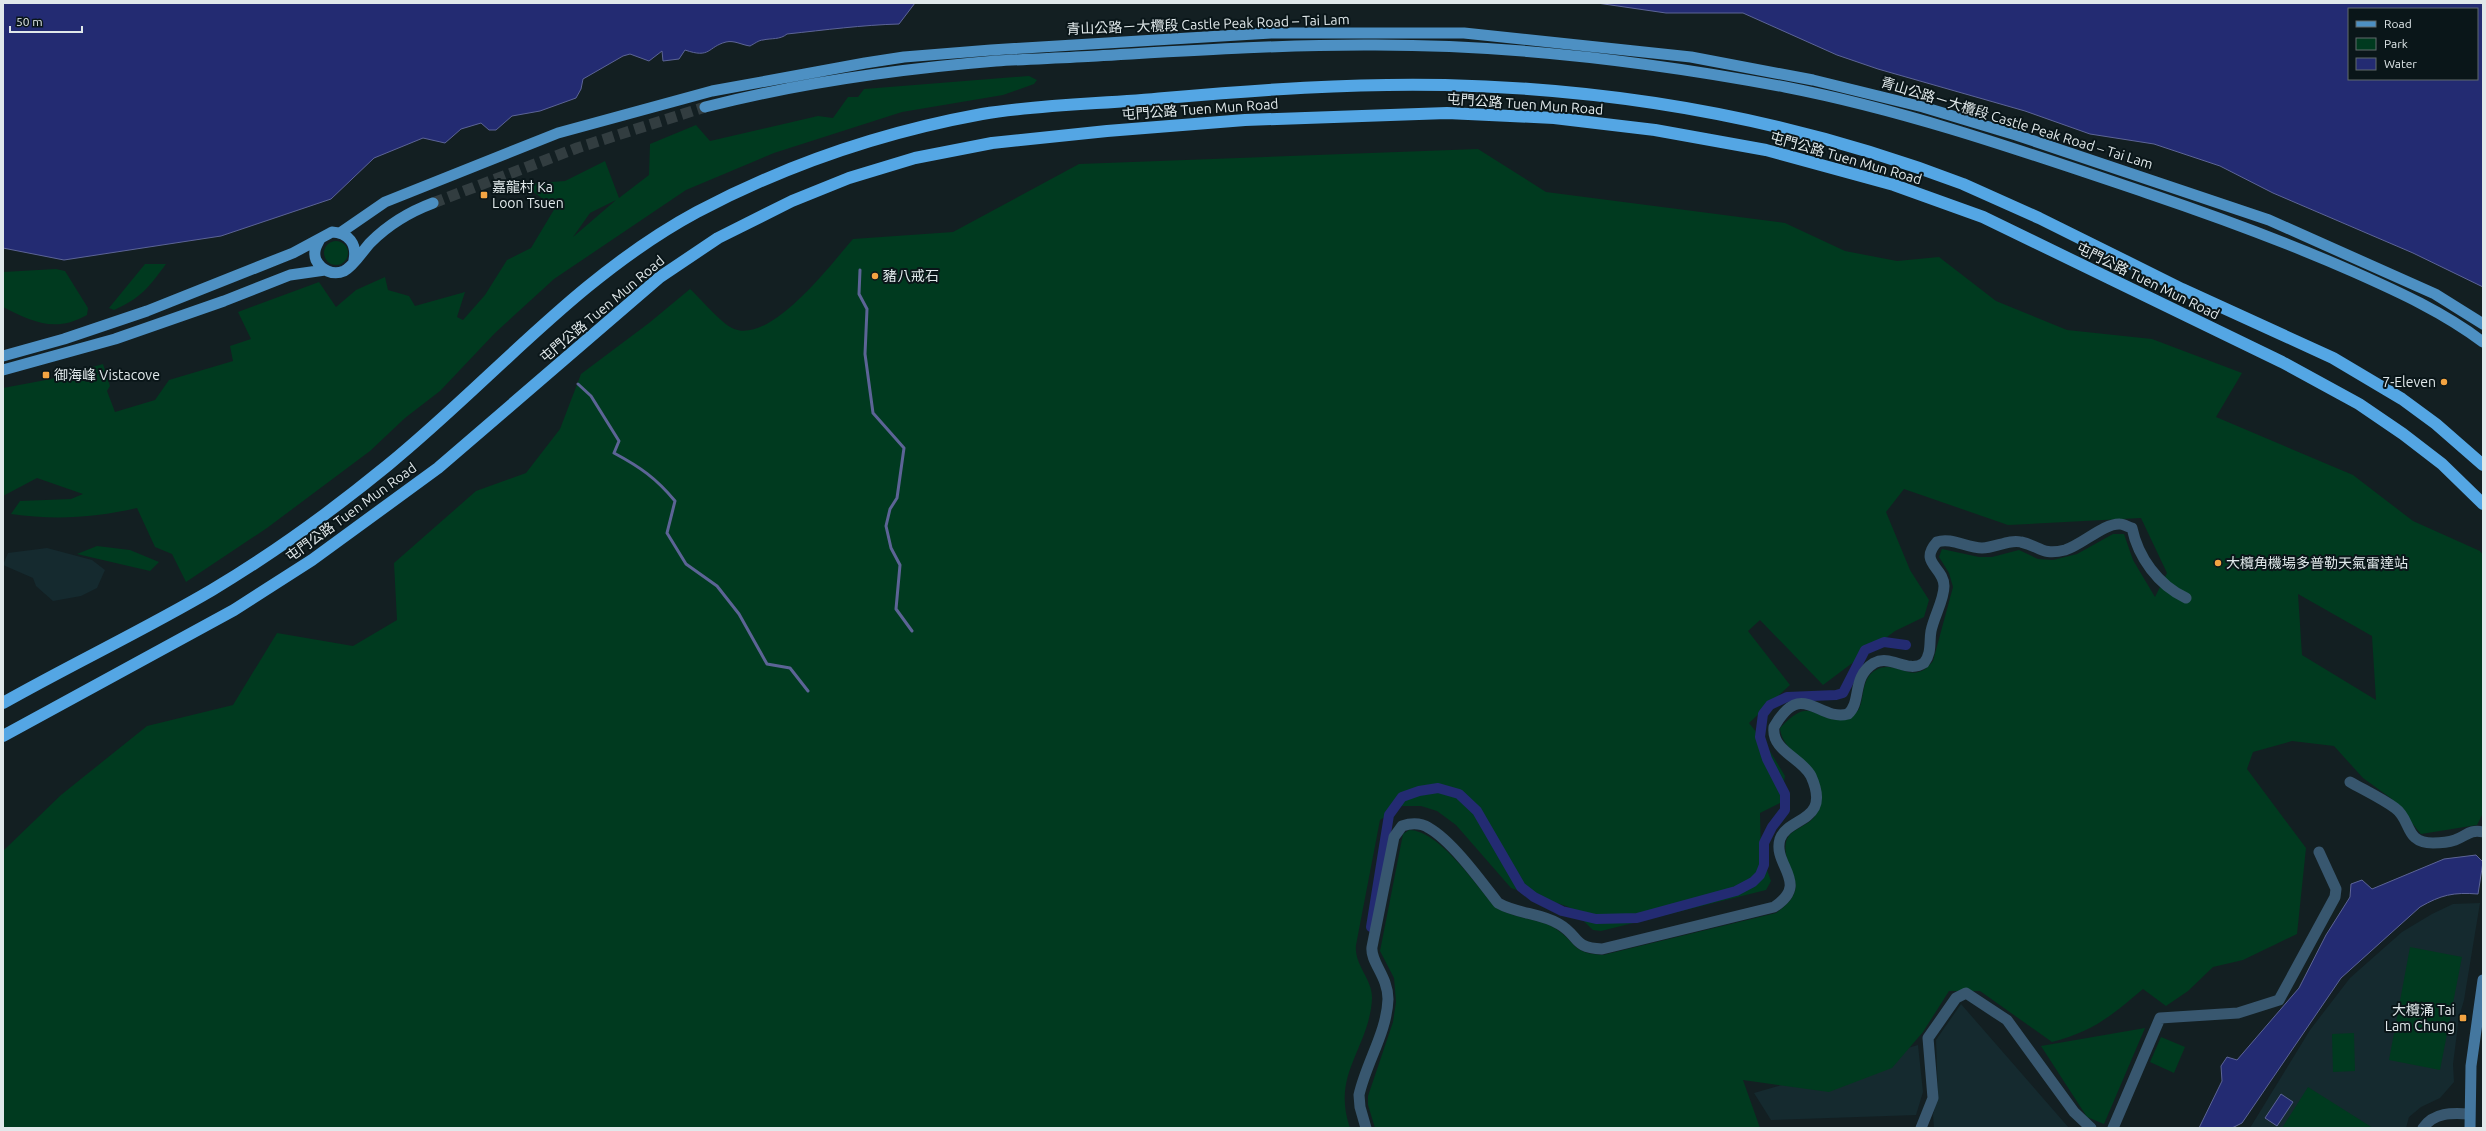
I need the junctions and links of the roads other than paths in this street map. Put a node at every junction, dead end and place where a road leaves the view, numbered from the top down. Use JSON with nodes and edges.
{"nodes":[{"id":1,"x":705,"y":107,"type":"tunnel mouth"},
{"id":2,"x":433,"y":203,"type":"tunnel mouth"},
{"id":3,"x":340,"y":233,"type":"junction"},
{"id":4,"x":320,"y":239,"type":"junction"},
{"id":5,"x":354,"y":260,"type":"junction"},
{"id":6,"x":325,"y":270,"type":"junction"},
{"id":7,"x":2483,"y":324,"type":"edge"},
{"id":8,"x":2483,"y":342,"type":"edge"},
{"id":9,"x":3,"y":356,"type":"edge"},
{"id":10,"x":3,"y":370,"type":"edge"},
{"id":11,"x":2483,"y":465,"type":"edge"},
{"id":12,"x":2483,"y":504,"type":"edge"},
{"id":13,"x":2186,"y":598,"type":"dead end"},
{"id":14,"x":3,"y":703,"type":"edge"},
{"id":15,"x":3,"y":736,"type":"edge"},
{"id":16,"x":2350,"y":782,"type":"dead end"},
{"id":17,"x":2483,"y":832,"type":"edge"},
{"id":18,"x":2319,"y":852,"type":"dead end"},
{"id":19,"x":2483,"y":980,"type":"edge"},
{"id":20,"x":2469,"y":1114,"type":"junction"},
{"id":21,"x":1366,"y":1128,"type":"edge"},
{"id":22,"x":1921,"y":1128,"type":"edge"},
{"id":23,"x":2091,"y":1128,"type":"edge"},
{"id":24,"x":2113,"y":1128,"type":"edge"},
{"id":25,"x":2423,"y":1128,"type":"edge"},
{"id":26,"x":2470,"y":1128,"type":"edge"}],
"edges":[{"from":1,"to":8,"type":"main road","name":"青山公路－大欖段 Castle Peak Road – Tai Lam"},
{"from":2,"to":5,"type":"main road"},
{"from":3,"to":4,"type":"main road"},
{"from":3,"to":5,"type":"main road"},
{"from":3,"to":7,"type":"main road","name":"青山公路－大欖段 Castle Peak Road – Tai Lam"},
{"from":4,"to":6,"type":"main road"},
{"from":4,"to":9,"type":"main road"},
{"from":5,"to":6,"type":"main road"},
{"from":6,"to":10,"type":"main road"},
{"from":11,"to":14,"type":"highway","name":"屯門公路 Tuen Mun Road"},
{"from":12,"to":15,"type":"highway","name":"屯門公路 Tuen Mun Road"},
{"from":13,"to":21,"type":"street"},
{"from":16,"to":17,"type":"street"},
{"from":18,"to":24,"type":"street"},
{"from":19,"to":20,"type":"main road"},
{"from":20,"to":25,"type":"street"},
{"from":20,"to":26,"type":"main road"},
{"from":22,"to":23,"type":"street"}]}
